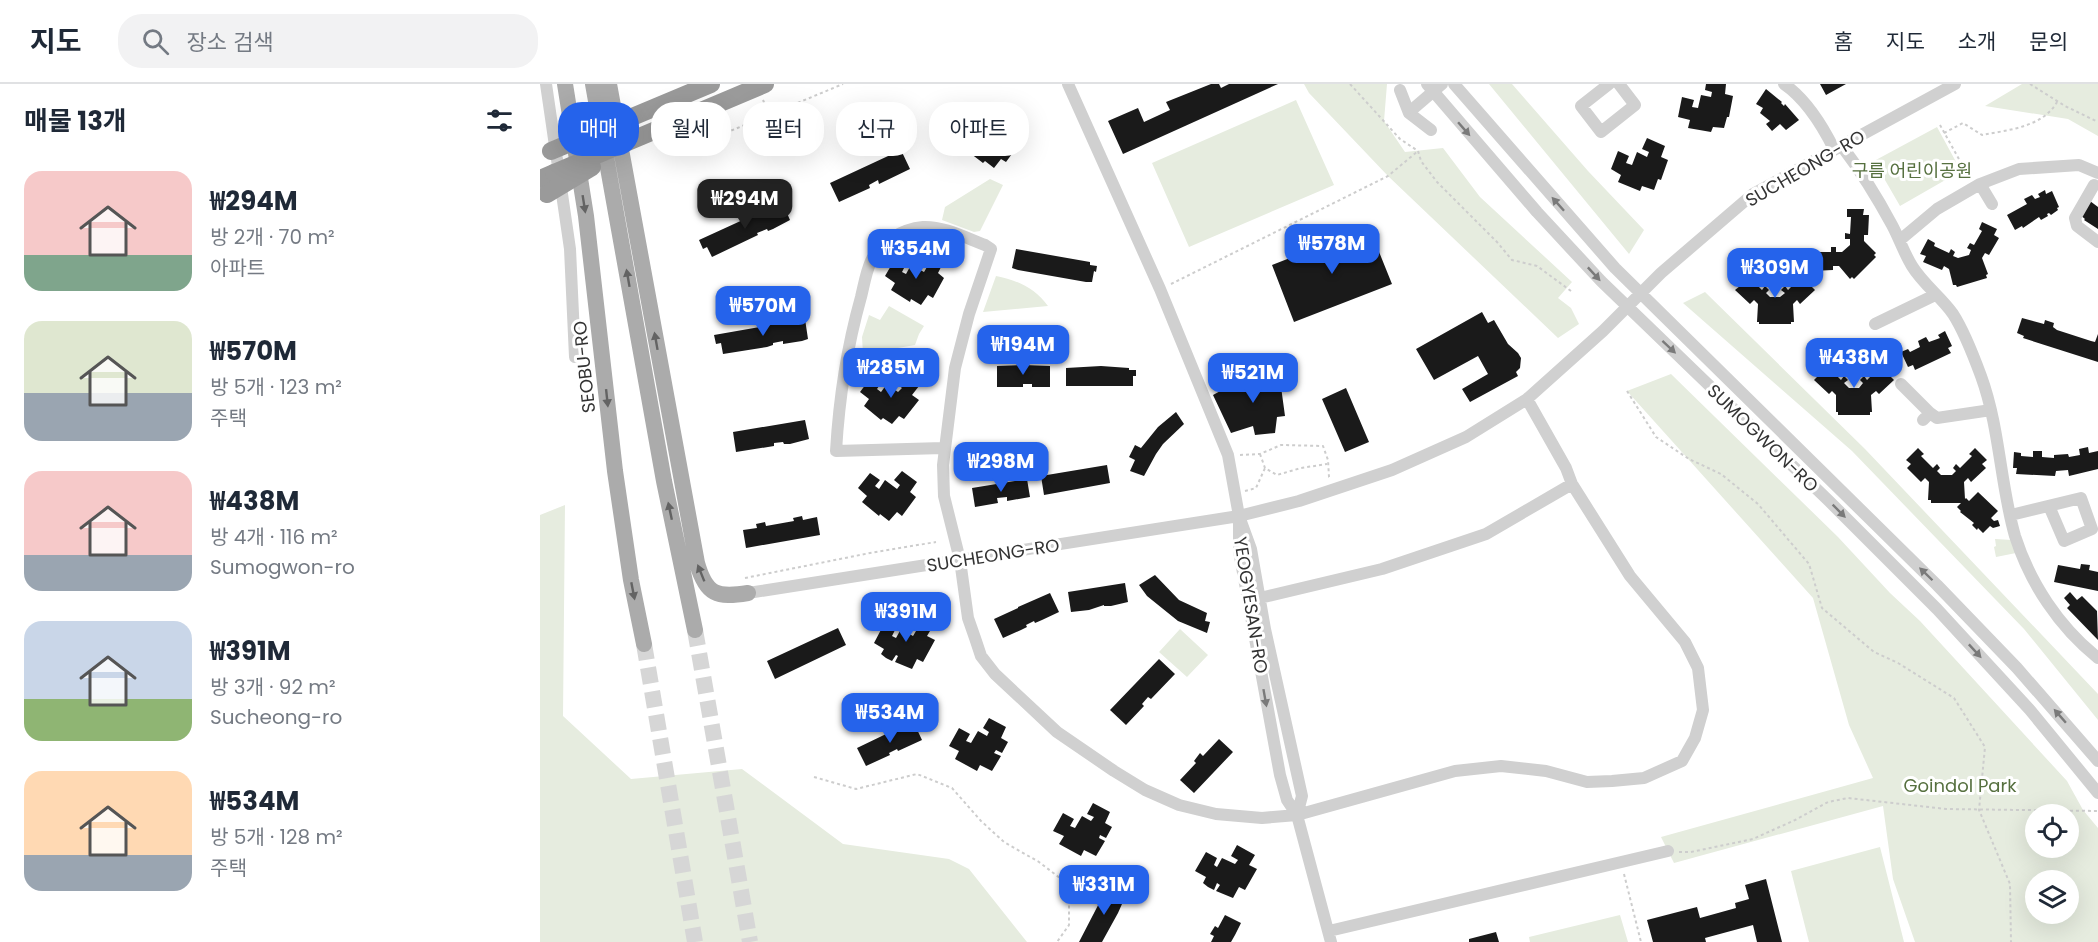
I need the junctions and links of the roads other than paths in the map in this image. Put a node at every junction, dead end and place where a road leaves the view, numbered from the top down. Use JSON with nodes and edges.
{"nodes":[{"id":1,"x":565,"y":84,"type":"edge"},
{"id":2,"x":593,"y":84,"type":"edge"},
{"id":3,"x":609,"y":84,"type":"edge"},
{"id":4,"x":711,"y":84,"type":"edge"},
{"id":5,"x":765,"y":84,"type":"edge"},
{"id":6,"x":1068,"y":84,"type":"edge"},
{"id":7,"x":1427,"y":84,"type":"edge"},
{"id":8,"x":1442,"y":84,"type":"edge"},
{"id":9,"x":1454,"y":84,"type":"edge"},
{"id":10,"x":1609,"y":84,"type":"edge"},
{"id":11,"x":1619,"y":84,"type":"edge"},
{"id":12,"x":1784,"y":84,"type":"edge"},
{"id":13,"x":1955,"y":84,"type":"edge"},
{"id":14,"x":547,"y":90,"type":"edge"},
{"id":15,"x":1400,"y":90,"type":"dead end"},
{"id":16,"x":540,"y":110,"type":"edge"},
{"id":17,"x":1412,"y":111,"type":"junction"},
{"id":18,"x":1431,"y":130,"type":"dead end"},
{"id":19,"x":1837,"y":147,"type":"junction"},
{"id":20,"x":544,"y":153,"type":"edge"},
{"id":21,"x":2096,"y":178,"type":"edge"},
{"id":22,"x":1980,"y":184,"type":"junction"},
{"id":23,"x":545,"y":186,"type":"edge"},
{"id":24,"x":1992,"y":204,"type":"dead end"},
{"id":25,"x":1899,"y":240,"type":"junction"},
{"id":26,"x":2098,"y":242,"type":"edge"},
{"id":27,"x":1640,"y":293,"type":"junction"},
{"id":28,"x":1935,"y":295,"type":"junction"},
{"id":29,"x":1626,"y":307,"type":"junction"},
{"id":30,"x":1875,"y":324,"type":"dead end"},
{"id":31,"x":575,"y":357,"type":"dead end"},
{"id":32,"x":1901,"y":384,"type":"dead end"},
{"id":33,"x":1527,"y":399,"type":"junction"},
{"id":34,"x":1991,"y":410,"type":"junction"},
{"id":35,"x":944,"y":448,"type":"junction"},
{"id":36,"x":1572,"y":484,"type":"junction"},
{"id":37,"x":2049,"y":506,"type":"dead end"},
{"id":38,"x":2011,"y":514,"type":"junction"},
{"id":39,"x":1239,"y":516,"type":"junction"},
{"id":40,"x":960,"y":560,"type":"junction"},
{"id":41,"x":746,"y":586,"type":"joint"},
{"id":42,"x":1260,"y":598,"type":"junction"},
{"id":43,"x":695,"y":630,"type":"tunnel mouth"},
{"id":44,"x":644,"y":644,"type":"tunnel mouth"},
{"id":45,"x":2098,"y":658,"type":"edge"},
{"id":46,"x":2098,"y":761,"type":"edge"},
{"id":47,"x":2098,"y":793,"type":"edge"},
{"id":48,"x":1298,"y":814,"type":"junction"},
{"id":49,"x":1668,"y":851,"type":"road end"},
{"id":50,"x":1330,"y":936,"type":"edge"}],
"edges":[{"from":1,"to":44,"type":"main road","name":"SEOBU-RO","one_way":true},
{"from":43,"to":2,"type":"main road","one_way":true},
{"from":41,"to":3,"type":"main road","one_way":true},
{"from":4,"to":20,"type":"highway","bridge":true},
{"from":5,"to":23,"type":"highway","bridge":true},
{"from":6,"to":39,"type":"street"},
{"from":7,"to":29,"type":"street","name":"SUMOGWON-RO","one_way":true},
{"from":8,"to":17,"type":"street","bridge":true},
{"from":27,"to":9,"type":"street","name":"SUMOGWON-RO","one_way":true},
{"from":10,"to":11,"type":"street"},
{"from":12,"to":19,"type":"street"},
{"from":13,"to":19,"type":"street","name":"SUCHEONG-RO"},
{"from":14,"to":16,"type":"street"},
{"from":14,"to":31,"type":"street"},
{"from":15,"to":17,"type":"street"},
{"from":17,"to":18,"type":"street"},
{"from":19,"to":25,"type":"street"},
{"from":19,"to":27,"type":"street","name":"SUCHEONG-RO"},
{"from":21,"to":22,"type":"street"},
{"from":21,"to":26,"type":"street"},
{"from":22,"to":24,"type":"street"},
{"from":22,"to":25,"type":"street"},
{"from":25,"to":28,"type":"street"},
{"from":27,"to":29,"type":"street","name":"SUCHEONG-RO"},
{"from":46,"to":27,"type":"street","name":"SUMOGWON-RO","one_way":true},
{"from":28,"to":30,"type":"street"},
{"from":28,"to":34,"type":"street"},
{"from":29,"to":33,"type":"street","name":"SUCHEONG-RO"},
{"from":29,"to":47,"type":"street","name":"SUMOGWON-RO","one_way":true},
{"from":32,"to":34,"type":"street"},
{"from":33,"to":36,"type":"street"},
{"from":33,"to":39,"type":"street","name":"SUCHEONG-RO"},
{"from":34,"to":38,"type":"street"},
{"from":35,"to":35,"type":"street"},
{"from":35,"to":40,"type":"street"},
{"from":36,"to":42,"type":"street"},
{"from":36,"to":48,"type":"street"},
{"from":37,"to":38,"type":"street"},
{"from":38,"to":45,"type":"street"},
{"from":39,"to":40,"type":"street","name":"SUCHEONG-RO"},
{"from":39,"to":42,"type":"street","name":"YEOGYESAN-RO"},
{"from":39,"to":48,"type":"street","name":"YEOGYESAN-RO","one_way":true},
{"from":40,"to":41,"type":"street","name":"SUCHEONG-RO"},
{"from":40,"to":48,"type":"street"},
{"from":42,"to":48,"type":"street","name":"YEOGYESAN-RO"},
{"from":48,"to":50,"type":"street","name":"YEOGYESAN-RO"},
{"from":49,"to":50,"type":"street"}]}
